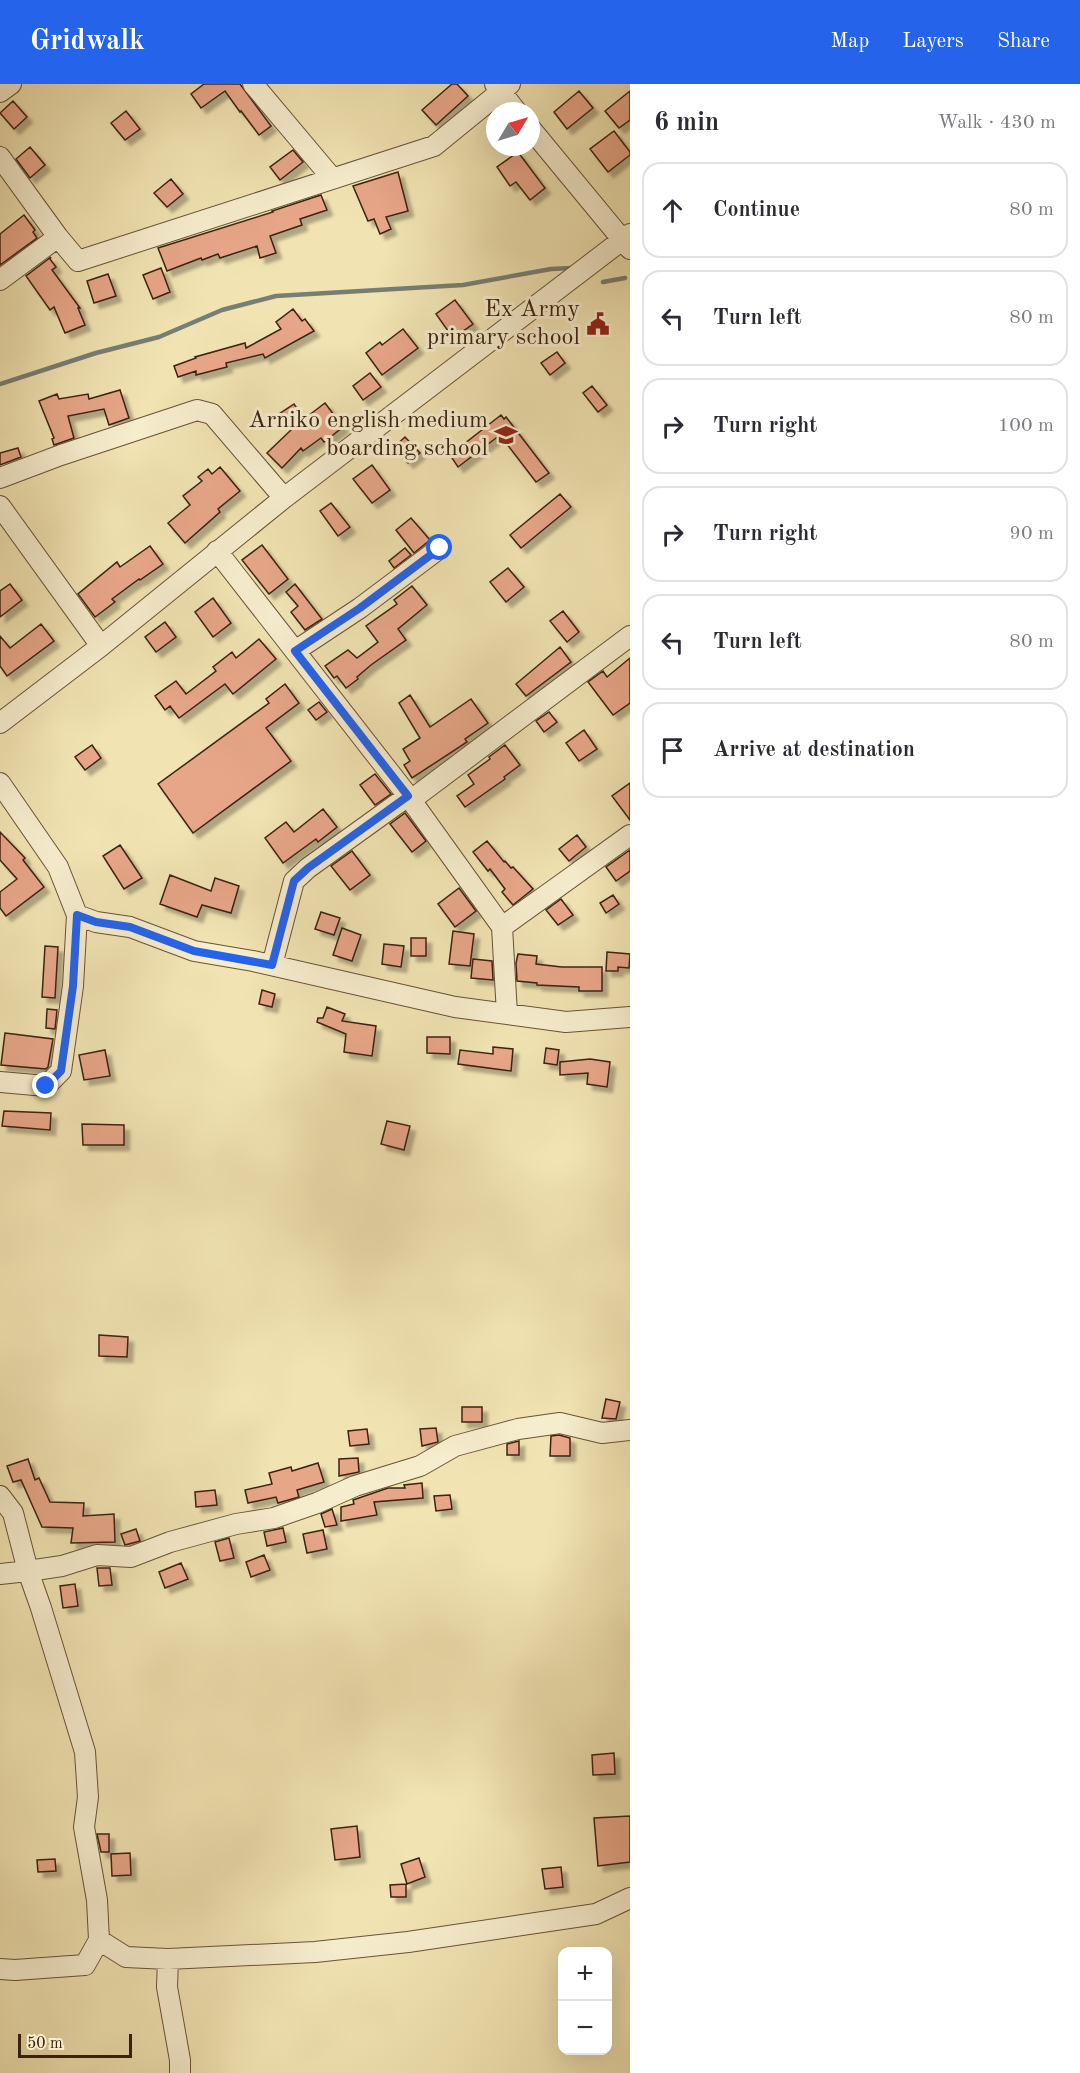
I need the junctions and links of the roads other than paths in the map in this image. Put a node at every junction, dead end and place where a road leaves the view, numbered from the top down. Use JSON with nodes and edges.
{"nodes":[{"id":1,"x":11,"y":84,"type":"edge"},
{"id":2,"x":253,"y":84,"type":"edge"},
{"id":3,"x":502,"y":87,"type":"edge"},
{"id":4,"x":0,"y":92,"type":"edge"},
{"id":5,"x":511,"y":102,"type":"edge"},
{"id":6,"x":540,"y":140,"type":"edge"},
{"id":7,"x":0,"y":157,"type":"edge"},
{"id":8,"x":332,"y":178,"type":"junction"},
{"id":9,"x":58,"y":237,"type":"junction"},
{"id":10,"x":627,"y":241,"type":"edge"},
{"id":11,"x":0,"y":280,"type":"edge"},
{"id":12,"x":0,"y":478,"type":"edge"},
{"id":13,"x":284,"y":498,"type":"junction"},
{"id":14,"x":0,"y":506,"type":"edge"},
{"id":15,"x":440,"y":548,"type":"dead end"},
{"id":16,"x":218,"y":551,"type":"junction"},
{"id":17,"x":630,"y":636,"type":"edge"},
{"id":18,"x":101,"y":646,"type":"junction"},
{"id":19,"x":295,"y":651,"type":"junction"},
{"id":20,"x":0,"y":723,"type":"edge"},
{"id":21,"x":0,"y":783,"type":"edge"},
{"id":22,"x":409,"y":798,"type":"junction"},
{"id":23,"x":630,"y":835,"type":"edge"},
{"id":24,"x":77,"y":915,"type":"junction"},
{"id":25,"x":502,"y":927,"type":"junction"},
{"id":26,"x":272,"y":965,"type":"junction"},
{"id":27,"x":507,"y":1014,"type":"junction"},
{"id":28,"x":630,"y":1017,"type":"edge"},
{"id":29,"x":0,"y":1082,"type":"edge"},
{"id":30,"x":630,"y":1430,"type":"edge"},
{"id":31,"x":0,"y":1496,"type":"edge"},
{"id":32,"x":28,"y":1571,"type":"junction"},
{"id":33,"x":0,"y":1574,"type":"edge"},
{"id":34,"x":630,"y":1898,"type":"edge"},
{"id":35,"x":99,"y":1940,"type":"junction"},
{"id":36,"x":168,"y":1959,"type":"junction"},
{"id":37,"x":0,"y":1969,"type":"edge"},
{"id":38,"x":180,"y":2073,"type":"edge"}],
"edges":[{"from":1,"to":4,"type":"street"},
{"from":2,"to":8,"type":"street"},
{"from":3,"to":5,"type":"street"},
{"from":3,"to":8,"type":"street"},
{"from":6,"to":10,"type":"street"},
{"from":7,"to":9,"type":"street"},
{"from":8,"to":9,"type":"street"},
{"from":9,"to":11,"type":"street"},
{"from":10,"to":13,"type":"street"},
{"from":12,"to":13,"type":"street"},
{"from":13,"to":16,"type":"street"},
{"from":14,"to":18,"type":"street"},
{"from":15,"to":19,"type":"street"},
{"from":16,"to":18,"type":"street"},
{"from":16,"to":19,"type":"street"},
{"from":17,"to":22,"type":"street"},
{"from":18,"to":20,"type":"street"},
{"from":19,"to":22,"type":"street"},
{"from":21,"to":24,"type":"street"},
{"from":22,"to":25,"type":"street"},
{"from":22,"to":26,"type":"street"},
{"from":23,"to":25,"type":"street"},
{"from":24,"to":26,"type":"street"},
{"from":24,"to":29,"type":"street"},
{"from":25,"to":27,"type":"street"},
{"from":26,"to":27,"type":"street"},
{"from":27,"to":28,"type":"street"},
{"from":30,"to":32,"type":"street"},
{"from":31,"to":32,"type":"street"},
{"from":32,"to":33,"type":"street"},
{"from":32,"to":35,"type":"street"},
{"from":34,"to":36,"type":"street"},
{"from":35,"to":36,"type":"street"},
{"from":35,"to":37,"type":"street"},
{"from":36,"to":38,"type":"street"}]}
